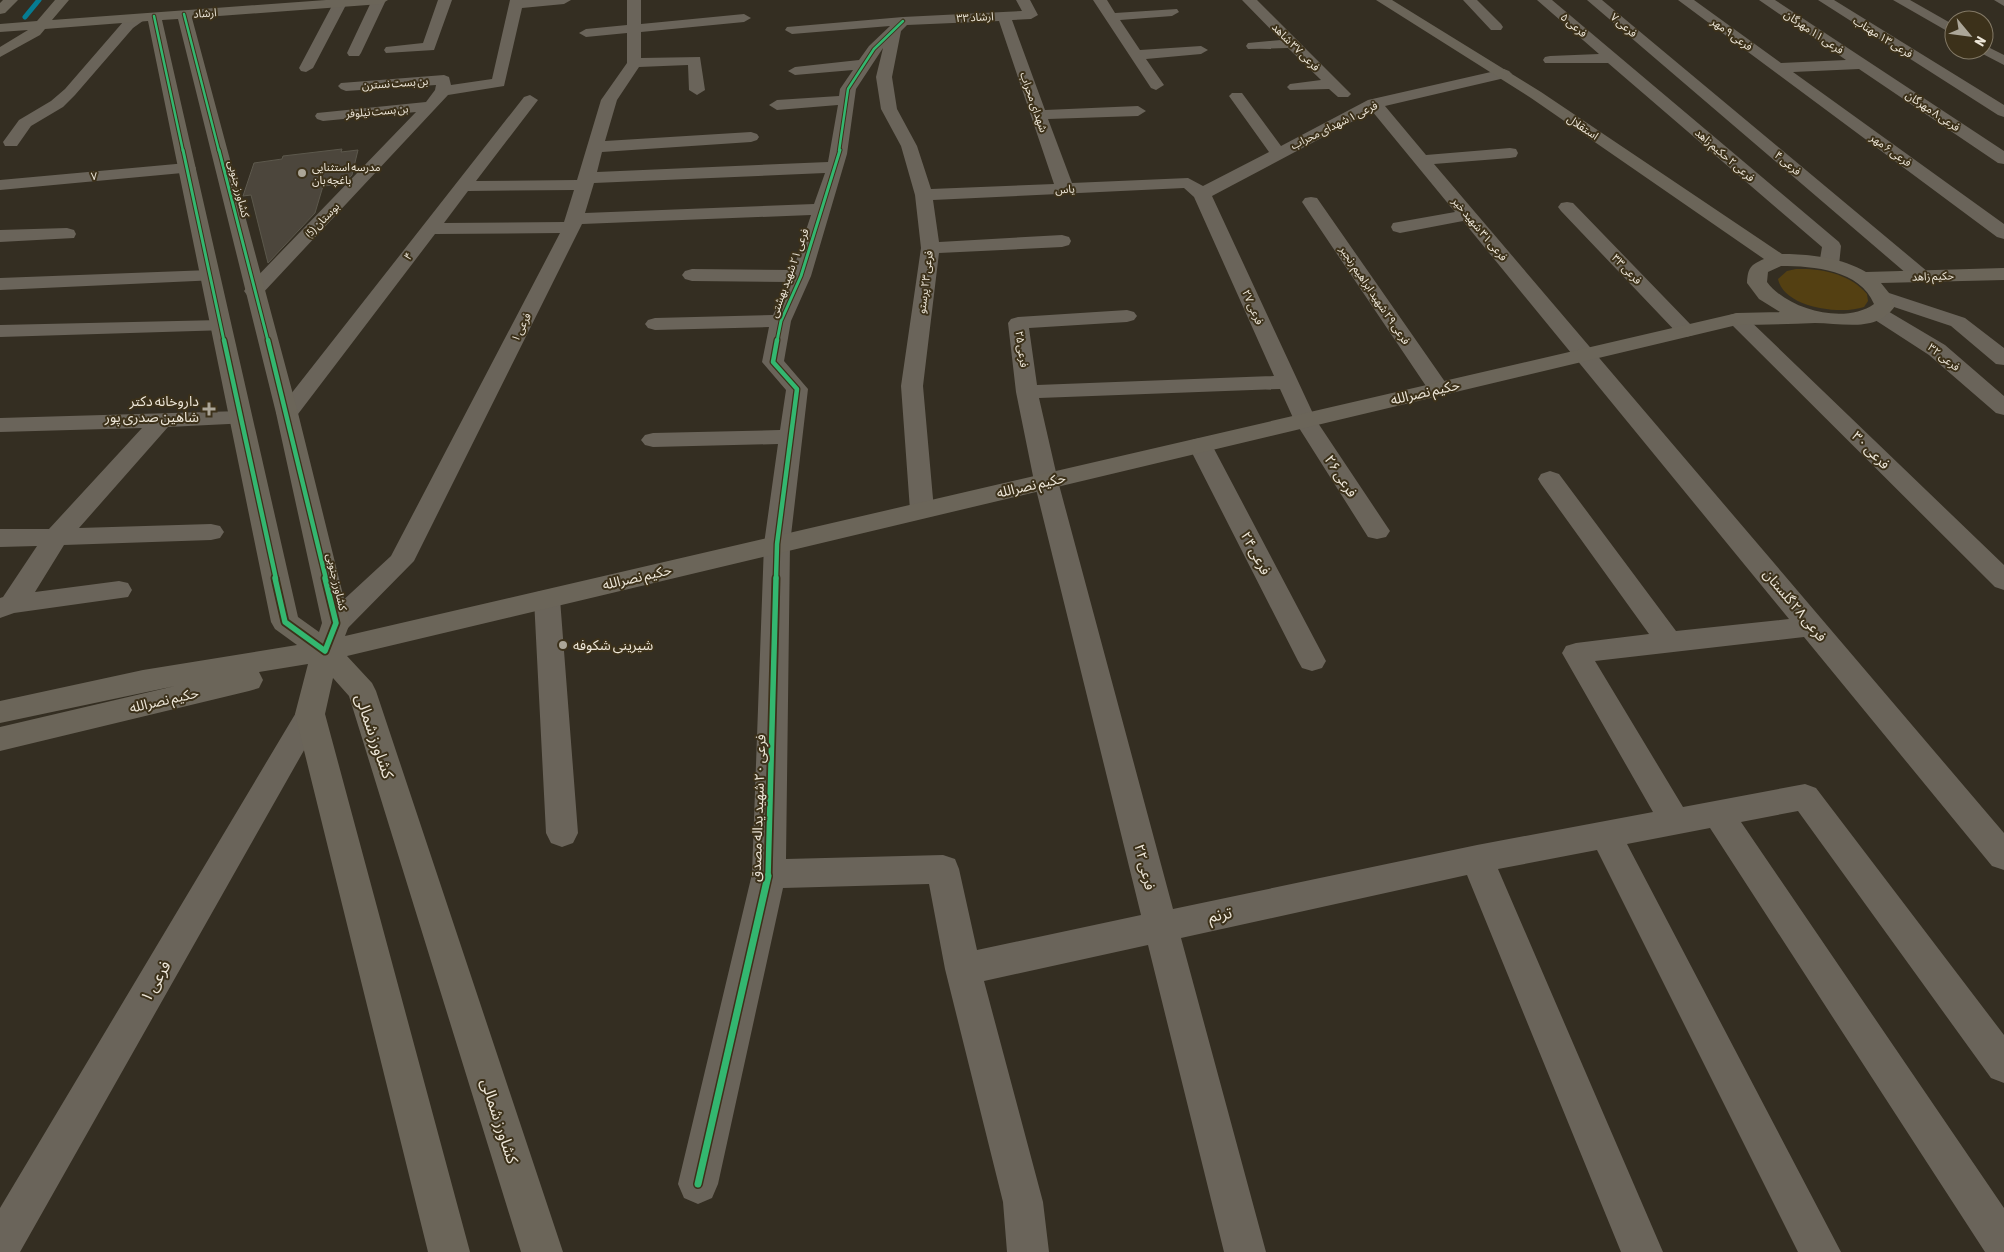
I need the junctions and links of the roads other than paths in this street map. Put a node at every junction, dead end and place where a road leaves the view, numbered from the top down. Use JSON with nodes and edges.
{"nodes":[{"id":1,"x":11,"y":0,"type":"edge"},
{"id":2,"x":62,"y":0,"type":"edge"},
{"id":3,"x":380,"y":0,"type":"edge"},
{"id":4,"x":445,"y":0,"type":"edge"},
{"id":5,"x":564,"y":0,"type":"edge"},
{"id":6,"x":634,"y":0,"type":"edge"},
{"id":7,"x":1023,"y":0,"type":"edge"},
{"id":8,"x":1100,"y":0,"type":"edge"},
{"id":9,"x":1249,"y":0,"type":"edge"},
{"id":10,"x":1383,"y":0,"type":"edge"},
{"id":11,"x":1470,"y":0,"type":"edge"},
{"id":12,"x":1544,"y":0,"type":"edge"},
{"id":13,"x":1594,"y":0,"type":"edge"},
{"id":14,"x":1686,"y":0,"type":"edge"},
{"id":15,"x":1766,"y":0,"type":"edge"},
{"id":16,"x":1825,"y":0,"type":"edge"},
{"id":17,"x":1900,"y":0,"type":"edge"},
{"id":18,"x":2001,"y":0,"type":"edge"},
{"id":19,"x":517,"y":2,"type":"edge"},
{"id":20,"x":2004,"y":2,"type":"edge"},
{"id":21,"x":340,"y":3,"type":"junction"},
{"id":22,"x":0,"y":10,"type":"edge"},
{"id":23,"x":1172,"y":12,"type":"dead end"},
{"id":24,"x":184,"y":14,"type":"junction"},
{"id":25,"x":1004,"y":16,"type":"junction"},
{"id":26,"x":147,"y":17,"type":"junction"},
{"id":27,"x":1111,"y":17,"type":"junction"},
{"id":28,"x":744,"y":18,"type":"dead end"},
{"id":29,"x":41,"y":25,"type":"junction"},
{"id":30,"x":1944,"y":26,"type":"edge"},
{"id":31,"x":0,"y":28,"type":"edge"},
{"id":32,"x":1496,"y":28,"type":"dead end"},
{"id":33,"x":635,"y":29,"type":"junction"},
{"id":34,"x":792,"y":30,"type":"dead end"},
{"id":35,"x":890,"y":30,"type":"junction"},
{"id":36,"x":586,"y":33,"type":"dead end"},
{"id":37,"x":1292,"y":43,"type":"junction"},
{"id":38,"x":1253,"y":46,"type":"dead end"},
{"id":39,"x":392,"y":50,"type":"dead end"},
{"id":40,"x":1201,"y":50,"type":"dead end"},
{"id":41,"x":1654,"y":51,"type":"junction"},
{"id":42,"x":0,"y":53,"type":"edge"},
{"id":43,"x":354,"y":53,"type":"dead end"},
{"id":44,"x":1608,"y":54,"type":"junction"},
{"id":45,"x":1136,"y":55,"type":"junction"},
{"id":46,"x":1550,"y":60,"type":"dead end"},
{"id":47,"x":634,"y":63,"type":"junction"},
{"id":48,"x":864,"y":64,"type":"junction"},
{"id":49,"x":1862,"y":64,"type":"junction"},
{"id":50,"x":306,"y":68,"type":"dead end"},
{"id":51,"x":1778,"y":68,"type":"junction"},
{"id":52,"x":795,"y":71,"type":"dead end"},
{"id":53,"x":1504,"y":74,"type":"junction"},
{"id":54,"x":1156,"y":85,"type":"dead end"},
{"id":55,"x":346,"y":86,"type":"dead end"},
{"id":56,"x":444,"y":86,"type":"junction"},
{"id":57,"x":1295,"y":87,"type":"dead end"},
{"id":58,"x":697,"y":90,"type":"dead end"},
{"id":59,"x":1237,"y":96,"type":"dead end"},
{"id":60,"x":530,"y":100,"type":"dead end"},
{"id":61,"x":846,"y":100,"type":"junction"},
{"id":62,"x":1374,"y":103,"type":"junction"},
{"id":63,"x":776,"y":104,"type":"dead end"},
{"id":64,"x":431,"y":106,"type":"junction"},
{"id":65,"x":1138,"y":111,"type":"dead end"},
{"id":66,"x":2004,"y":112,"type":"edge"},
{"id":67,"x":1039,"y":115,"type":"junction"},
{"id":68,"x":323,"y":116,"type":"dead end"},
{"id":69,"x":751,"y":136,"type":"dead end"},
{"id":70,"x":11,"y":142,"type":"dead end"},
{"id":71,"x":595,"y":147,"type":"junction"},
{"id":72,"x":1278,"y":153,"type":"junction"},
{"id":73,"x":1510,"y":153,"type":"dead end"},
{"id":74,"x":2004,"y":159,"type":"edge"},
{"id":75,"x":1422,"y":160,"type":"junction"},
{"id":76,"x":835,"y":167,"type":"junction"},
{"id":77,"x":187,"y":168,"type":"junction"},
{"id":78,"x":586,"y":182,"type":"junction"},
{"id":79,"x":0,"y":185,"type":"edge"},
{"id":80,"x":463,"y":186,"type":"junction"},
{"id":81,"x":1065,"y":189,"type":"junction"},
{"id":82,"x":1202,"y":194,"type":"junction"},
{"id":83,"x":924,"y":195,"type":"junction"},
{"id":84,"x":1311,"y":202,"type":"dead end"},
{"id":85,"x":1567,"y":207,"type":"dead end"},
{"id":86,"x":234,"y":208,"type":"junction"},
{"id":87,"x":823,"y":209,"type":"junction"},
{"id":88,"x":1468,"y":215,"type":"junction"},
{"id":89,"x":198,"y":218,"type":"junction"},
{"id":90,"x":574,"y":223,"type":"junction"},
{"id":91,"x":1400,"y":227,"type":"dead end"},
{"id":92,"x":430,"y":229,"type":"junction"},
{"id":93,"x":2004,"y":233,"type":"edge"},
{"id":94,"x":67,"y":234,"type":"dead end"},
{"id":95,"x":0,"y":236,"type":"edge"},
{"id":96,"x":1062,"y":241,"type":"dead end"},
{"id":97,"x":930,"y":248,"type":"junction"},
{"id":98,"x":1778,"y":260,"type":"junction"},
{"id":99,"x":1829,"y":265,"type":"junction"},
{"id":100,"x":2004,"y":274,"type":"edge"},
{"id":101,"x":692,"y":275,"type":"dead end"},
{"id":102,"x":210,"y":276,"type":"junction"},
{"id":103,"x":801,"y":276,"type":"junction"},
{"id":104,"x":1921,"y":276,"type":"junction"},
{"id":105,"x":1862,"y":278,"type":"junction"},
{"id":106,"x":1756,"y":283,"type":"junction"},
{"id":107,"x":0,"y":284,"type":"edge"},
{"id":108,"x":254,"y":291,"type":"junction"},
{"id":109,"x":1881,"y":305,"type":"junction"},
{"id":110,"x":1127,"y":316,"type":"dead end"},
{"id":111,"x":1816,"y":317,"type":"junction"},
{"id":112,"x":1737,"y":319,"type":"junction"},
{"id":113,"x":781,"y":321,"type":"junction"},
{"id":114,"x":655,"y":324,"type":"dead end"},
{"id":115,"x":221,"y":326,"type":"junction"},
{"id":116,"x":0,"y":331,"type":"edge"},
{"id":117,"x":1686,"y":331,"type":"junction"},
{"id":118,"x":1586,"y":354,"type":"junction"},
{"id":119,"x":2004,"y":359,"type":"edge"},
{"id":120,"x":1287,"y":382,"type":"junction"},
{"id":121,"x":1439,"y":389,"type":"junction"},
{"id":122,"x":1027,"y":392,"type":"junction"},
{"id":123,"x":2004,"y":408,"type":"edge"},
{"id":124,"x":287,"y":412,"type":"junction"},
{"id":125,"x":241,"y":418,"type":"junction"},
{"id":126,"x":162,"y":420,"type":"junction"},
{"id":127,"x":1305,"y":420,"type":"junction"},
{"id":128,"x":0,"y":426,"type":"edge"},
{"id":129,"x":789,"y":436,"type":"junction"},
{"id":130,"x":653,"y":440,"type":"dead end"},
{"id":131,"x":1200,"y":445,"type":"junction"},
{"id":132,"x":1550,"y":479,"type":"dead end"},
{"id":133,"x":1046,"y":481,"type":"junction"},
{"id":134,"x":922,"y":510,"type":"junction"},
{"id":135,"x":1377,"y":531,"type":"dead end"},
{"id":136,"x":211,"y":532,"type":"dead end"},
{"id":137,"x":56,"y":537,"type":"junction"},
{"id":138,"x":0,"y":538,"type":"edge"},
{"id":139,"x":777,"y":544,"type":"junction"},
{"id":140,"x":2004,"y":581,"type":"edge"},
{"id":141,"x":119,"y":590,"type":"dead end"},
{"id":142,"x":547,"y":599,"type":"junction"},
{"id":143,"x":7,"y":606,"type":"edge"},
{"id":144,"x":1812,"y":626,"type":"junction"},
{"id":145,"x":330,"y":637,"type":"junction"},
{"id":146,"x":1669,"y":642,"type":"junction"},
{"id":147,"x":1312,"y":660,"type":"dead end"},
{"id":148,"x":0,"y":712,"type":"edge"},
{"id":149,"x":310,"y":714,"type":"junction"},
{"id":150,"x":0,"y":739,"type":"edge"},
{"id":151,"x":1718,"y":814,"type":"junction"},
{"id":152,"x":1675,"y":822,"type":"junction"},
{"id":153,"x":562,"y":833,"type":"dead end"},
{"id":154,"x":1606,"y":835,"type":"junction"},
{"id":155,"x":2004,"y":856,"type":"edge"},
{"id":156,"x":1477,"y":859,"type":"junction"},
{"id":157,"x":769,"y":874,"type":"junction"},
{"id":158,"x":1161,"y":927,"type":"junction"},
{"id":159,"x":963,"y":968,"type":"junction"},
{"id":160,"x":2004,"y":1065,"type":"edge"},
{"id":161,"x":698,"y":1184,"type":"dead end"},
{"id":162,"x":2004,"y":1244,"type":"edge"},
{"id":163,"x":0,"y":1247,"type":"edge"},
{"id":164,"x":449,"y":1252,"type":"edge"},
{"id":165,"x":542,"y":1252,"type":"edge"},
{"id":166,"x":1028,"y":1252,"type":"edge"},
{"id":167,"x":1245,"y":1252,"type":"edge"},
{"id":168,"x":1642,"y":1252,"type":"edge"},
{"id":169,"x":1820,"y":1252,"type":"edge"}],
"edges":[{"from":1,"to":22,"type":"main road"},
{"from":2,"to":29,"type":"main road"},
{"from":3,"to":21,"type":"main road","name":"ارشاد"},
{"from":3,"to":43,"type":"street"},
{"from":4,"to":39,"type":"street"},
{"from":5,"to":19,"type":"street"},
{"from":6,"to":33,"type":"street"},
{"from":7,"to":25,"type":"street","name":"ارشاد ۳۳"},
{"from":8,"to":27,"type":"street"},
{"from":9,"to":37,"type":"street","name":"فرعی ۳۷ شاهد"},
{"from":10,"to":53,"type":"main road","name":"استقلال"},
{"from":11,"to":32,"type":"street"},
{"from":12,"to":44,"type":"street","name":"فرعی ۵"},
{"from":13,"to":41,"type":"street","name":"فرعی ۷"},
{"from":14,"to":51,"type":"street","name":"فرعی ۹ مهر"},
{"from":15,"to":49,"type":"street","name":"فرعی ۱۱ مهرگان"},
{"from":16,"to":66,"type":"street","name":"فرعی ۱۳ مهتاب"},
{"from":17,"to":30,"type":"street"},
{"from":18,"to":20,"type":"street"},
{"from":19,"to":56,"type":"street","name":"بن بست نسترن"},
{"from":21,"to":24,"type":"main road","name":"ارشاد"},
{"from":21,"to":50,"type":"street"},
{"from":23,"to":27,"type":"street"},
{"from":24,"to":26,"type":"main road","name":"ارشاد"},
{"from":24,"to":86,"type":"main road","name":"کشاورز جنوبی"},
{"from":25,"to":35,"type":"street","name":"ارشاد ۳۳"},
{"from":25,"to":67,"type":"street","name":"شهدای محراب"},
{"from":26,"to":29,"type":"main road","name":"ارشاد"},
{"from":26,"to":70,"type":"street"},
{"from":26,"to":77,"type":"main road"},
{"from":27,"to":45,"type":"street"},
{"from":28,"to":33,"type":"street"},
{"from":29,"to":31,"type":"main road","name":"ارشاد"},
{"from":29,"to":42,"type":"main road"},
{"from":33,"to":36,"type":"street"},
{"from":33,"to":47,"type":"street"},
{"from":34,"to":35,"type":"street","name":"ارشاد ۳۳"},
{"from":35,"to":48,"type":"street","name":"فرعی ۲۱ شهید بهشتی"},
{"from":35,"to":83,"type":"street","name":"فرعی ۲۳ پرستو"},
{"from":37,"to":38,"type":"street"},
{"from":37,"to":57,"type":"street","name":"فرعی ۳۷ شاهد"},
{"from":40,"to":45,"type":"street"},
{"from":41,"to":44,"type":"street"},
{"from":41,"to":104,"type":"street","name":"فرعی ۴"},
{"from":44,"to":46,"type":"street"},
{"from":44,"to":99,"type":"street","name":"فرعی ۲ حکیم زاهد"},
{"from":45,"to":54,"type":"street"},
{"from":47,"to":58,"type":"street"},
{"from":47,"to":71,"type":"street","name":"فرعی ۱"},
{"from":48,"to":52,"type":"street"},
{"from":48,"to":61,"type":"street","name":"فرعی ۲۱ شهید بهشتی"},
{"from":49,"to":51,"type":"street"},
{"from":49,"to":74,"type":"street","name":"فرعی ۸ مهرگان"},
{"from":51,"to":93,"type":"street","name":"فرعی ۶ مهر"},
{"from":53,"to":62,"type":"street","name":"فرعی ۱ شهدای محراب"},
{"from":53,"to":98,"type":"main road","name":"استقلال"},
{"from":55,"to":56,"type":"street","name":"بن بست نسترن"},
{"from":56,"to":64,"type":"street","name":"بوستان (5)"},
{"from":59,"to":72,"type":"street"},
{"from":60,"to":80,"type":"street","name":"۴"},
{"from":61,"to":63,"type":"street"},
{"from":61,"to":76,"type":"street","name":"فرعی ۲۱ شهید بهشتی"},
{"from":62,"to":72,"type":"street","name":"فرعی ۱ شهدای محراب"},
{"from":62,"to":75,"type":"street","name":"فرعی ۳۱ شهید خیر"},
{"from":64,"to":68,"type":"street","name":"بن بست نیلوفر"},
{"from":64,"to":108,"type":"street","name":"بوستان (5)"},
{"from":65,"to":67,"type":"street"},
{"from":67,"to":81,"type":"street","name":"شهدای محراب"},
{"from":69,"to":71,"type":"street"},
{"from":71,"to":78,"type":"street","name":"فرعی ۱"},
{"from":72,"to":82,"type":"street","name":"فرعی ۱ شهدای محراب"},
{"from":73,"to":75,"type":"street"},
{"from":75,"to":88,"type":"street","name":"فرعی ۳۱ شهید خیر"},
{"from":76,"to":78,"type":"street"},
{"from":76,"to":87,"type":"street","name":"فرعی ۲۱ شهید بهشتی"},
{"from":77,"to":79,"type":"street","name":"۷"},
{"from":77,"to":89,"type":"main road"},
{"from":78,"to":80,"type":"street"},
{"from":78,"to":90,"type":"street","name":"فرعی ۱"},
{"from":80,"to":92,"type":"street","name":"۴"},
{"from":81,"to":82,"type":"street","name":"یاس"},
{"from":81,"to":83,"type":"street","name":"یاس"},
{"from":82,"to":120,"type":"street","name":"فرعی ۲۷"},
{"from":83,"to":97,"type":"street","name":"فرعی ۲۳ پرستو"},
{"from":84,"to":121,"type":"street","name":"فرعی ۲۹ شهید ابراهیم رنجبر"},
{"from":85,"to":117,"type":"street","name":"فرعی ۳۳"},
{"from":86,"to":89,"type":"main road"},
{"from":86,"to":108,"type":"main road","name":"کشاورز جنوبی"},
{"from":87,"to":90,"type":"street"},
{"from":87,"to":103,"type":"street","name":"فرعی ۲۱ شهید بهشتی"},
{"from":88,"to":91,"type":"street"},
{"from":88,"to":118,"type":"street","name":"فرعی ۳۱ شهید خیر"},
{"from":89,"to":102,"type":"main road"},
{"from":90,"to":92,"type":"street"},
{"from":90,"to":145,"type":"street","name":"فرعی ۱"},
{"from":92,"to":124,"type":"street","name":"۴"},
{"from":94,"to":95,"type":"street"},
{"from":96,"to":97,"type":"street"},
{"from":97,"to":134,"type":"street","name":"فرعی ۲۳ پرستو"},
{"from":98,"to":99,"type":"main road"},
{"from":98,"to":106,"type":"main road"},
{"from":99,"to":105,"type":"main road"},
{"from":100,"to":104,"type":"main road","name":"حکیم زاهد"},
{"from":101,"to":103,"type":"street"},
{"from":102,"to":107,"type":"street"},
{"from":102,"to":115,"type":"main road"},
{"from":103,"to":113,"type":"street","name":"فرعی ۲۱ شهید بهشتی"},
{"from":104,"to":105,"type":"main road","name":"حکیم زاهد"},
{"from":105,"to":109,"type":"main road"},
{"from":106,"to":111,"type":"main road"},
{"from":106,"to":112,"type":"main road"},
{"from":108,"to":124,"type":"main road","name":"کشاورز جنوبی"},
{"from":109,"to":111,"type":"main road"},
{"from":109,"to":119,"type":"street"},
{"from":109,"to":123,"type":"street","name":"فرعی ۳۲"},
{"from":110,"to":122,"type":"street","name":"فرعی ۲۵"},
{"from":111,"to":112,"type":"main road","name":"حکیم نصرالله"},
{"from":112,"to":117,"type":"main road","name":"حکیم نصرالله"},
{"from":112,"to":140,"type":"street","name":"فرعی ۳۰"},
{"from":113,"to":114,"type":"street"},
{"from":113,"to":129,"type":"street","name":"فرعی ۲۱ شهید بهشتی"},
{"from":115,"to":116,"type":"street"},
{"from":115,"to":125,"type":"main road"},
{"from":117,"to":118,"type":"main road","name":"حکیم نصرالله"},
{"from":118,"to":121,"type":"main road","name":"حکیم نصرالله"},
{"from":118,"to":144,"type":"street","name":"فرعی ۲۸ گلستان"},
{"from":120,"to":122,"type":"street"},
{"from":120,"to":127,"type":"street","name":"فرعی ۲۷"},
{"from":121,"to":127,"type":"main road","name":"حکیم نصرالله"},
{"from":122,"to":133,"type":"street","name":"فرعی ۲۵"},
{"from":124,"to":145,"type":"main road","name":"کشاورز جنوبی"},
{"from":125,"to":126,"type":"street"},
{"from":125,"to":145,"type":"main road"},
{"from":126,"to":128,"type":"street"},
{"from":126,"to":137,"type":"street"},
{"from":127,"to":131,"type":"main road","name":"حکیم نصرالله"},
{"from":127,"to":135,"type":"street","name":"فرعی ۲۶"},
{"from":129,"to":130,"type":"street"},
{"from":129,"to":139,"type":"street","name":"فرعی ۲۱ شهید بهشتی"},
{"from":131,"to":133,"type":"main road","name":"حکیم نصرالله"},
{"from":131,"to":147,"type":"street","name":"فرعی ۲۴"},
{"from":132,"to":146,"type":"street"},
{"from":133,"to":134,"type":"main road","name":"حکیم نصرالله"},
{"from":133,"to":158,"type":"street","name":"فرعی ۲۲"},
{"from":134,"to":139,"type":"main road","name":"حکیم نصرالله"},
{"from":136,"to":137,"type":"street"},
{"from":137,"to":138,"type":"street"},
{"from":137,"to":143,"type":"street"},
{"from":139,"to":142,"type":"main road","name":"حکیم نصرالله"},
{"from":139,"to":157,"type":"street","name":"فرعی ۲۰ شهید یداله مصدق"},
{"from":141,"to":143,"type":"street"},
{"from":142,"to":145,"type":"main road","name":"حکیم نصرالله"},
{"from":142,"to":153,"type":"street"},
{"from":144,"to":146,"type":"street"},
{"from":144,"to":155,"type":"street","name":"فرعی ۲۸ گلستان"},
{"from":145,"to":148,"type":"main road","name":"حکیم نصرالله"},
{"from":145,"to":149,"type":"main road"},
{"from":145,"to":150,"type":"main road","name":"حکیم نصرالله"},
{"from":145,"to":165,"type":"main road","name":"کشاورز شمالی"},
{"from":146,"to":152,"type":"street"},
{"from":149,"to":163,"type":"street","name":"فرعی ۱"},
{"from":149,"to":164,"type":"main road"},
{"from":151,"to":152,"type":"street","name":"ترنم"},
{"from":151,"to":160,"type":"street","name":"ترنم"},
{"from":151,"to":162,"type":"street"},
{"from":152,"to":154,"type":"street","name":"ترنم"},
{"from":154,"to":156,"type":"street","name":"ترنم"},
{"from":154,"to":169,"type":"street"},
{"from":156,"to":158,"type":"street","name":"ترنم"},
{"from":156,"to":168,"type":"street"},
{"from":157,"to":159,"type":"street"},
{"from":157,"to":161,"type":"street","name":"فرعی ۲۰ شهید یداله مصدق"},
{"from":158,"to":159,"type":"street","name":"ترنم"},
{"from":158,"to":167,"type":"street","name":"فرعی ۲۲"},
{"from":159,"to":166,"type":"street"}]}
